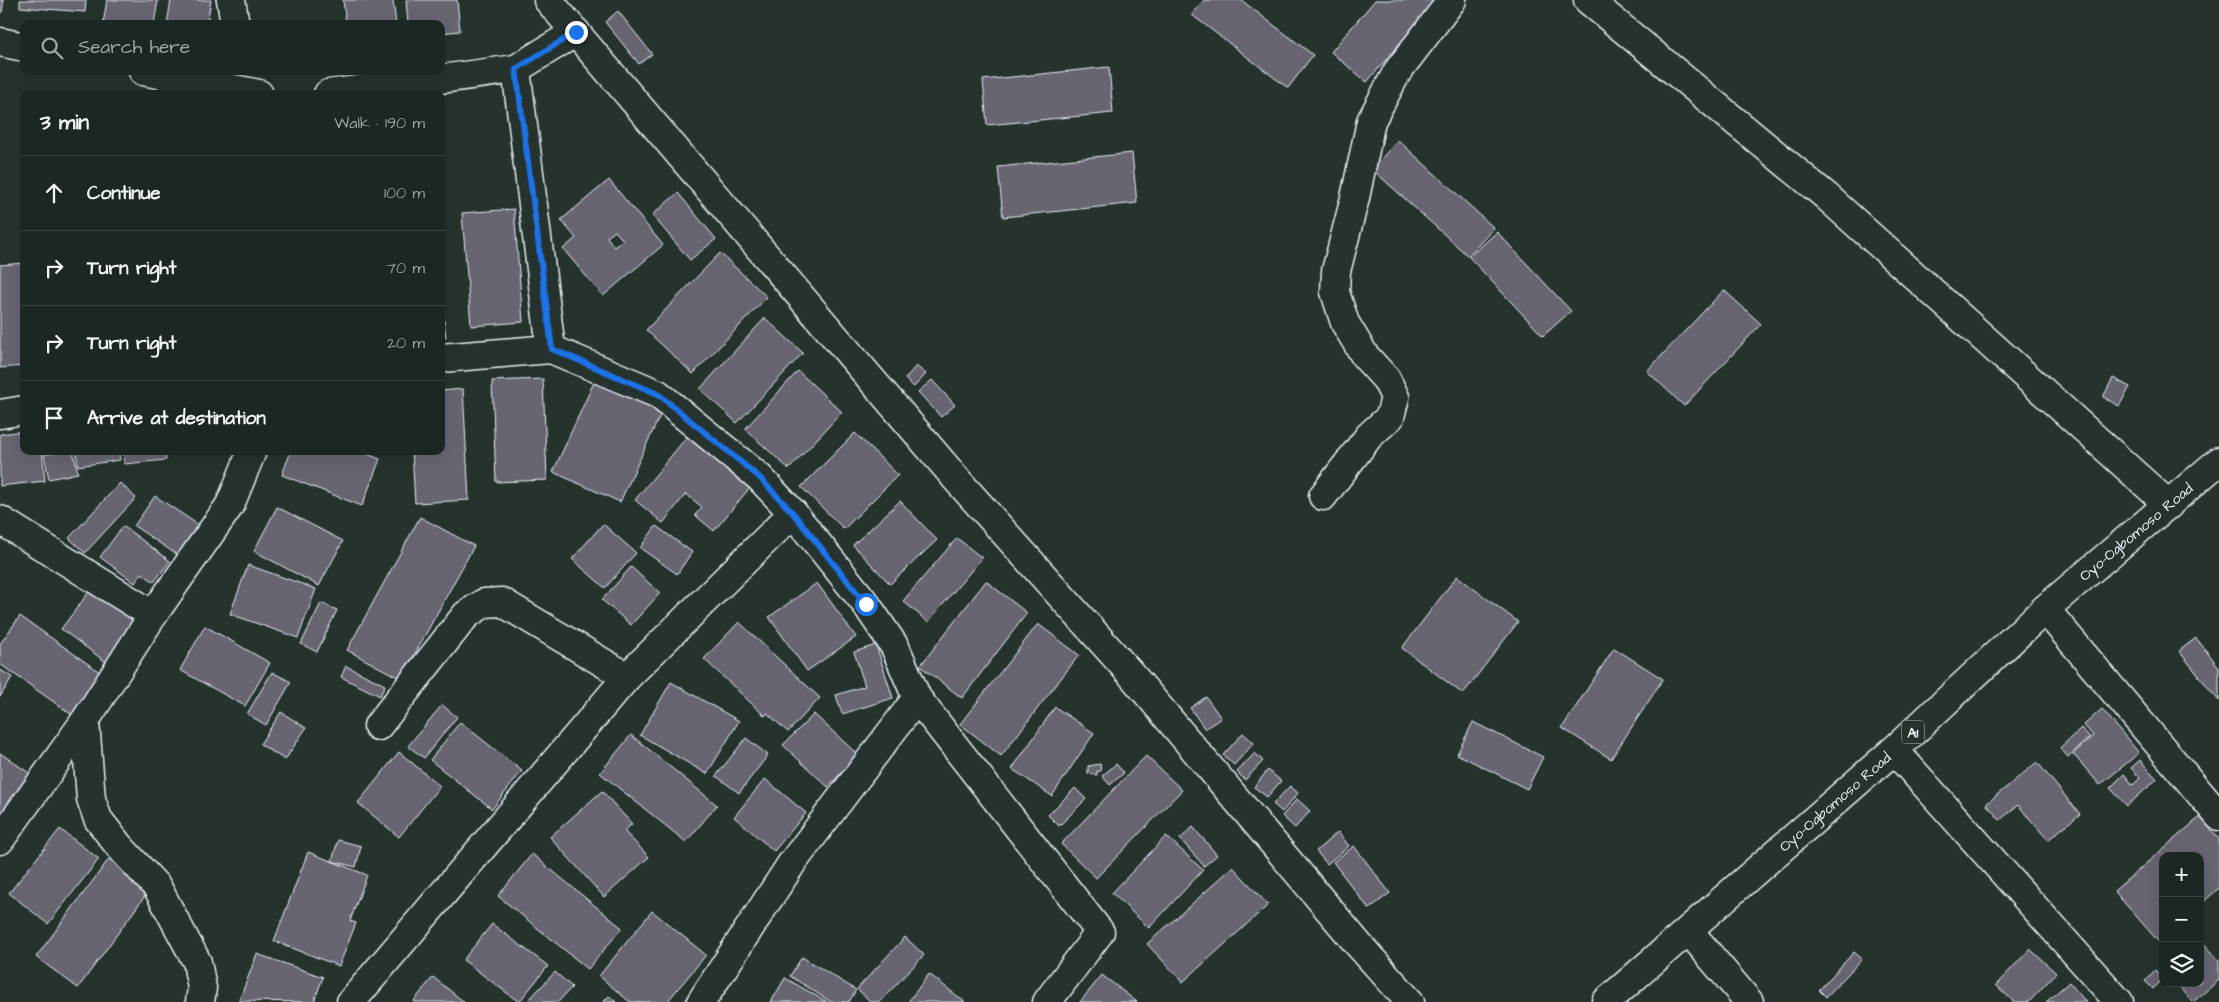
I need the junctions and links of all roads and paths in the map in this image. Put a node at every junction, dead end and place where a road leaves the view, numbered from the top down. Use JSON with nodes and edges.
{"nodes":[{"id":1,"x":231,"y":0,"type":"edge"},
{"id":2,"x":548,"y":0,"type":"edge"},
{"id":3,"x":1452,"y":0,"type":"edge"},
{"id":4,"x":1588,"y":0,"type":"edge"},
{"id":5,"x":234,"y":20,"type":"edge"},
{"id":6,"x":576,"y":32,"type":"junction"},
{"id":7,"x":0,"y":42,"type":"edge"},
{"id":8,"x":20,"y":46,"type":"edge"},
{"id":9,"x":516,"y":69,"type":"junction"},
{"id":10,"x":171,"y":75,"type":"edge"},
{"id":11,"x":248,"y":86,"type":"edge"},
{"id":12,"x":358,"y":90,"type":"edge"},
{"id":13,"x":552,"y":349,"type":"junction"},
{"id":14,"x":445,"y":358,"type":"edge"},
{"id":15,"x":20,"y":411,"type":"edge"},
{"id":16,"x":0,"y":414,"type":"edge"},
{"id":17,"x":250,"y":455,"type":"edge"},
{"id":18,"x":2219,"y":461,"type":"edge"},
{"id":19,"x":1323,"y":496,"type":"dead end"},
{"id":20,"x":2169,"y":505,"type":"junction"},
{"id":21,"x":793,"y":513,"type":"junction"},
{"id":22,"x":0,"y":520,"type":"edge"},
{"id":23,"x":2045,"y":609,"type":"junction"},
{"id":24,"x":153,"y":615,"type":"junction"},
{"id":25,"x":627,"y":677,"type":"junction"},
{"id":26,"x":917,"y":698,"type":"junction"},
{"id":27,"x":85,"y":721,"type":"junction"},
{"id":28,"x":378,"y":726,"type":"dead end"},
{"id":29,"x":1894,"y":750,"type":"junction"},
{"id":30,"x":2219,"y":816,"type":"edge"},
{"id":31,"x":0,"y":840,"type":"edge"},
{"id":32,"x":1689,"y":931,"type":"junction"},
{"id":33,"x":200,"y":1002,"type":"edge"},
{"id":34,"x":351,"y":1002,"type":"edge"},
{"id":35,"x":701,"y":1002,"type":"edge"},
{"id":36,"x":1047,"y":1002,"type":"edge"},
{"id":37,"x":1410,"y":1002,"type":"edge"},
{"id":38,"x":1606,"y":1002,"type":"edge"},
{"id":39,"x":1749,"y":1002,"type":"edge"},
{"id":40,"x":2119,"y":1002,"type":"edge"}],
"edges":[{"from":1,"to":5,"type":"main road"},
{"from":2,"to":6,"type":"main road"},
{"from":3,"to":19,"type":"main road"},
{"from":4,"to":20,"type":"main road"},
{"from":6,"to":9,"type":"main road"},
{"from":6,"to":37,"type":"main road"},
{"from":7,"to":8,"type":"main road"},
{"from":9,"to":12,"type":"main road"},
{"from":9,"to":13,"type":"main road"},
{"from":10,"to":11,"type":"main road"},
{"from":13,"to":14,"type":"main road"},
{"from":13,"to":21,"type":"main road"},
{"from":15,"to":16,"type":"main road"},
{"from":17,"to":24,"type":"main road"},
{"from":18,"to":20,"type":"main road","name":"Oyo-Ogbomoso Road","number":"A1"},
{"from":20,"to":23,"type":"main road","name":"Oyo-Ogbomoso Road","number":"A1"},
{"from":21,"to":25,"type":"main road"},
{"from":21,"to":26,"type":"main road"},
{"from":22,"to":24,"type":"main road"},
{"from":23,"to":29,"type":"main road","name":"Oyo-Ogbomoso Road","number":"A1"},
{"from":23,"to":30,"type":"main road"},
{"from":24,"to":27,"type":"main road"},
{"from":25,"to":28,"type":"main road"},
{"from":25,"to":34,"type":"main road"},
{"from":26,"to":35,"type":"main road"},
{"from":26,"to":36,"type":"main road"},
{"from":27,"to":31,"type":"main road"},
{"from":27,"to":33,"type":"main road"},
{"from":29,"to":32,"type":"main road","name":"Oyo-Ogbomoso Road","number":"A1"},
{"from":29,"to":40,"type":"main road"},
{"from":32,"to":38,"type":"main road","name":"Oyo-Ogbomoso Road","number":"A1"},
{"from":32,"to":39,"type":"main road"}]}
